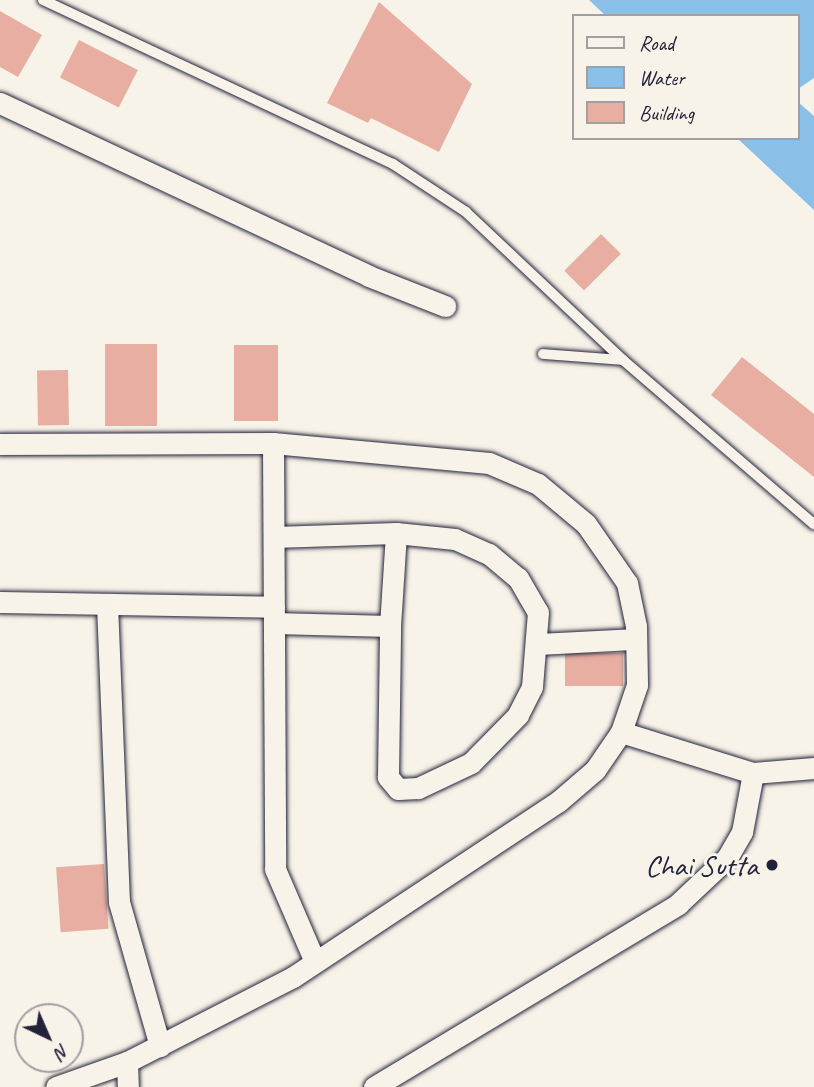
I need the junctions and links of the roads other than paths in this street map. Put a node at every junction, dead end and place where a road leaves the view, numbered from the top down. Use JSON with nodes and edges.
{"nodes":[{"id":1,"x":43,"y":0,"type":"edge"},
{"id":2,"x":0,"y":103,"type":"edge"},
{"id":3,"x":444,"y":306,"type":"dead end"},
{"id":4,"x":543,"y":354,"type":"dead end"},
{"id":5,"x":623,"y":360,"type":"junction"},
{"id":6,"x":273,"y":443,"type":"junction"},
{"id":7,"x":0,"y":444,"type":"edge"},
{"id":8,"x":814,"y":524,"type":"edge"},
{"id":9,"x":396,"y":533,"type":"junction"},
{"id":10,"x":274,"y":537,"type":"junction"},
{"id":11,"x":0,"y":602,"type":"edge"},
{"id":12,"x":107,"y":604,"type":"junction"},
{"id":13,"x":274,"y":615,"type":"junction"},
{"id":14,"x":390,"y":626,"type":"junction"},
{"id":15,"x":636,"y":639,"type":"junction"},
{"id":16,"x":539,"y":644,"type":"junction"},
{"id":17,"x":621,"y":732,"type":"junction"},
{"id":18,"x":814,"y":768,"type":"edge"},
{"id":19,"x":753,"y":773,"type":"junction"},
{"id":20,"x":315,"y":962,"type":"junction"},
{"id":21,"x":160,"y":1046,"type":"junction"},
{"id":22,"x":127,"y":1062,"type":"junction"},
{"id":23,"x":56,"y":1087,"type":"edge"},
{"id":24,"x":128,"y":1087,"type":"edge"},
{"id":25,"x":374,"y":1087,"type":"edge"}],
"edges":[{"from":1,"to":5,"type":"lane"},
{"from":2,"to":3,"type":"street"},
{"from":4,"to":5,"type":"lane"},
{"from":5,"to":8,"type":"lane"},
{"from":6,"to":7,"type":"street"},
{"from":6,"to":10,"type":"street"},
{"from":6,"to":15,"type":"street"},
{"from":9,"to":10,"type":"street"},
{"from":9,"to":14,"type":"street"},
{"from":9,"to":16,"type":"street"},
{"from":10,"to":13,"type":"street"},
{"from":11,"to":12,"type":"street"},
{"from":12,"to":13,"type":"street"},
{"from":12,"to":21,"type":"street"},
{"from":13,"to":14,"type":"street"},
{"from":13,"to":20,"type":"street"},
{"from":14,"to":16,"type":"street"},
{"from":15,"to":16,"type":"street"},
{"from":15,"to":17,"type":"street"},
{"from":17,"to":19,"type":"street"},
{"from":17,"to":20,"type":"street"},
{"from":18,"to":19,"type":"street"},
{"from":19,"to":25,"type":"street"},
{"from":20,"to":21,"type":"street"},
{"from":21,"to":22,"type":"street"},
{"from":22,"to":23,"type":"street"},
{"from":22,"to":24,"type":"street"}]}
